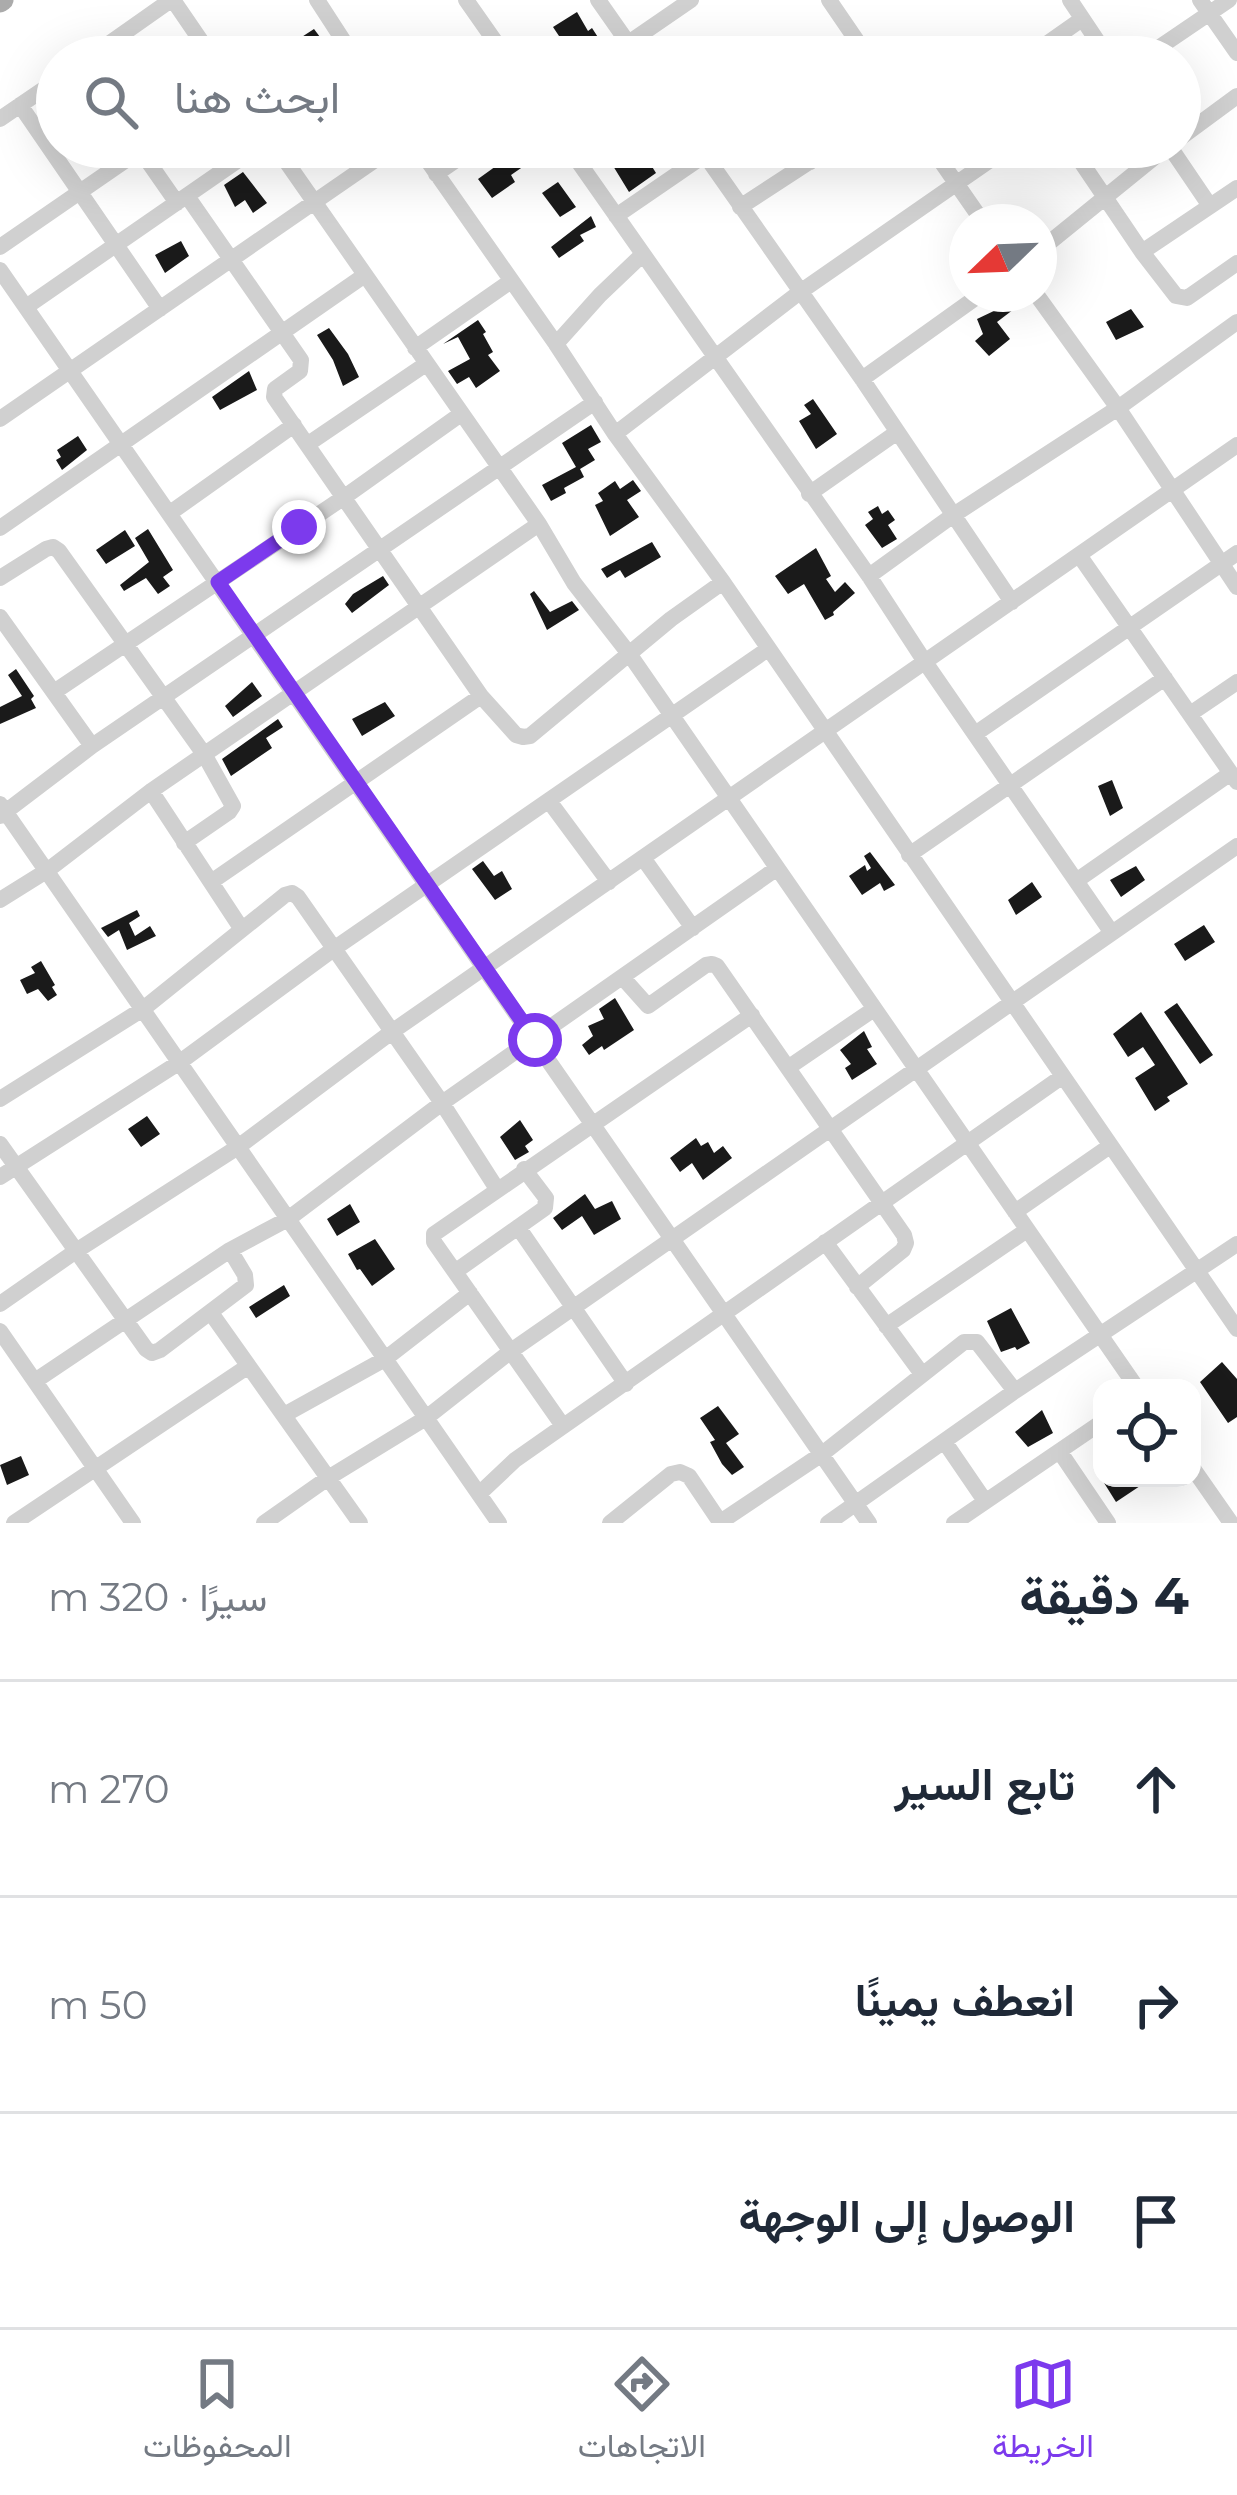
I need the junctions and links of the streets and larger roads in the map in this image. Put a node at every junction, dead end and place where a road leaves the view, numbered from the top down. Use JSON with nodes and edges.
{"nodes":[{"id":1,"x":172,"y":0,"type":"edge"},
{"id":2,"x":317,"y":0,"type":"edge"},
{"id":3,"x":466,"y":0,"type":"edge"},
{"id":4,"x":598,"y":0,"type":"edge"},
{"id":5,"x":691,"y":0,"type":"edge"},
{"id":6,"x":829,"y":0,"type":"edge"},
{"id":7,"x":1070,"y":0,"type":"edge"},
{"id":8,"x":1229,"y":0,"type":"edge"},
{"id":9,"x":1205,"y":6,"type":"edge"},
{"id":10,"x":1082,"y":19,"type":"junction"},
{"id":11,"x":120,"y":36,"type":"edge"},
{"id":12,"x":197,"y":36,"type":"edge"},
{"id":13,"x":340,"y":36,"type":"edge"},
{"id":14,"x":491,"y":36,"type":"edge"},
{"id":15,"x":622,"y":36,"type":"edge"},
{"id":16,"x":649,"y":36,"type":"edge"},
{"id":17,"x":854,"y":36,"type":"edge"},
{"id":18,"x":1058,"y":36,"type":"edge"},
{"id":19,"x":1094,"y":36,"type":"edge"},
{"id":20,"x":1170,"y":36,"type":"edge"},
{"id":21,"x":1237,"y":53,"type":"edge"},
{"id":22,"x":36,"y":94,"type":"edge"},
{"id":23,"x":1237,"y":96,"type":"edge"},
{"id":24,"x":20,"y":105,"type":"junction"},
{"id":25,"x":0,"y":119,"type":"edge"},
{"id":26,"x":1201,"y":122,"type":"edge"},
{"id":27,"x":36,"y":125,"type":"edge"},
{"id":28,"x":66,"y":168,"type":"edge"},
{"id":29,"x":113,"y":168,"type":"edge"},
{"id":30,"x":157,"y":168,"type":"edge"},
{"id":31,"x":227,"y":168,"type":"edge"},
{"id":32,"x":291,"y":168,"type":"edge"},
{"id":33,"x":363,"y":168,"type":"edge"},
{"id":34,"x":432,"y":168,"type":"edge"},
{"id":35,"x":445,"y":168,"type":"edge"},
{"id":36,"x":583,"y":168,"type":"edge"},
{"id":37,"x":686,"y":168,"type":"edge"},
{"id":38,"x":720,"y":168,"type":"edge"},
{"id":39,"x":788,"y":168,"type":"edge"},
{"id":40,"x":945,"y":168,"type":"edge"},
{"id":41,"x":979,"y":168,"type":"edge"},
{"id":42,"x":1085,"y":168,"type":"edge"},
{"id":43,"x":1143,"y":168,"type":"edge"},
{"id":44,"x":1183,"y":168,"type":"edge"},
{"id":45,"x":436,"y":174,"type":"junction"},
{"id":46,"x":956,"y":184,"type":"junction"},
{"id":47,"x":1237,"y":188,"type":"edge"},
{"id":48,"x":80,"y":192,"type":"junction"},
{"id":49,"x":182,"y":200,"type":"junction"},
{"id":50,"x":1106,"y":200,"type":"junction"},
{"id":51,"x":314,"y":202,"type":"junction"},
{"id":52,"x":970,"y":204,"type":"edge"},
{"id":53,"x":1210,"y":206,"type":"junction"},
{"id":54,"x":740,"y":207,"type":"junction"},
{"id":55,"x":616,"y":216,"type":"junction"},
{"id":56,"x":1057,"y":237,"type":"edge"},
{"id":57,"x":115,"y":243,"type":"junction"},
{"id":58,"x":0,"y":247,"type":"edge"},
{"id":59,"x":1142,"y":252,"type":"junction"},
{"id":60,"x":642,"y":255,"type":"junction"},
{"id":61,"x":232,"y":259,"type":"junction"},
{"id":62,"x":1237,"y":263,"type":"edge"},
{"id":63,"x":0,"y":270,"type":"edge"},
{"id":64,"x":365,"y":274,"type":"junction"},
{"id":65,"x":511,"y":281,"type":"junction"},
{"id":66,"x":800,"y":292,"type":"junction"},
{"id":67,"x":26,"y":307,"type":"junction"},
{"id":68,"x":160,"y":309,"type":"junction"},
{"id":69,"x":956,"y":312,"type":"edge"},
{"id":70,"x":1049,"y":312,"type":"edge"},
{"id":71,"x":1237,"y":322,"type":"edge"},
{"id":72,"x":282,"y":333,"type":"junction"},
{"id":73,"x":556,"y":344,"type":"junction"},
{"id":74,"x":415,"y":348,"type":"junction"},
{"id":75,"x":716,"y":357,"type":"junction"},
{"id":76,"x":426,"y":364,"type":"junction"},
{"id":77,"x":70,"y":370,"type":"junction"},
{"id":78,"x":862,"y":379,"type":"junction"},
{"id":79,"x":595,"y":402,"type":"junction"},
{"id":80,"x":1118,"y":408,"type":"junction"},
{"id":81,"x":461,"y":414,"type":"junction"},
{"id":82,"x":0,"y":419,"type":"edge"},
{"id":83,"x":294,"y":425,"type":"junction"},
{"id":84,"x":896,"y":433,"type":"junction"},
{"id":85,"x":615,"y":434,"type":"junction"},
{"id":86,"x":308,"y":444,"type":"junction"},
{"id":87,"x":120,"y":446,"type":"junction"},
{"id":88,"x":1237,"y":446,"type":"edge"},
{"id":89,"x":498,"y":468,"type":"junction"},
{"id":90,"x":1172,"y":490,"type":"junction"},
{"id":91,"x":809,"y":494,"type":"junction"},
{"id":92,"x":343,"y":498,"type":"junction"},
{"id":93,"x":170,"y":513,"type":"junction"},
{"id":94,"x":952,"y":516,"type":"junction"},
{"id":95,"x":539,"y":524,"type":"junction"},
{"id":96,"x":0,"y":528,"type":"edge"},
{"id":97,"x":380,"y":549,"type":"junction"},
{"id":98,"x":1079,"y":555,"type":"junction"},
{"id":99,"x":1229,"y":558,"type":"edge"},
{"id":100,"x":868,"y":576,"type":"junction"},
{"id":101,"x":0,"y":578,"type":"edge"},
{"id":102,"x":218,"y":582,"type":"junction"},
{"id":103,"x":722,"y":583,"type":"junction"},
{"id":104,"x":1237,"y":587,"type":"edge"},
{"id":105,"x":1012,"y":602,"type":"junction"},
{"id":106,"x":421,"y":605,"type":"junction"},
{"id":107,"x":0,"y":617,"type":"edge"},
{"id":108,"x":1129,"y":627,"type":"junction"},
{"id":109,"x":254,"y":635,"type":"junction"},
{"id":110,"x":125,"y":646,"type":"junction"},
{"id":111,"x":767,"y":649,"type":"junction"},
{"id":112,"x":630,"y":655,"type":"junction"},
{"id":113,"x":925,"y":662,"type":"junction"},
{"id":114,"x":1165,"y":678,"type":"junction"},
{"id":115,"x":1237,"y":682,"type":"edge"},
{"id":116,"x":54,"y":692,"type":"junction"},
{"id":117,"x":295,"y":692,"type":"junction"},
{"id":118,"x":481,"y":696,"type":"junction"},
{"id":119,"x":162,"y":698,"type":"junction"},
{"id":120,"x":1190,"y":714,"type":"junction"},
{"id":121,"x":669,"y":716,"type":"junction"},
{"id":122,"x":824,"y":732,"type":"junction"},
{"id":123,"x":975,"y":734,"type":"junction"},
{"id":124,"x":92,"y":746,"type":"junction"},
{"id":125,"x":204,"y":754,"type":"junction"},
{"id":126,"x":1234,"y":777,"type":"edge"},
{"id":127,"x":355,"y":782,"type":"junction"},
{"id":128,"x":1010,"y":785,"type":"junction"},
{"id":129,"x":151,"y":790,"type":"junction"},
{"id":130,"x":728,"y":799,"type":"junction"},
{"id":131,"x":549,"y":801,"type":"junction"},
{"id":132,"x":2,"y":811,"type":"edge"},
{"id":133,"x":184,"y":843,"type":"junction"},
{"id":134,"x":1237,"y":846,"type":"edge"},
{"id":135,"x":909,"y":855,"type":"junction"},
{"id":136,"x":643,"y":858,"type":"junction"},
{"id":137,"x":776,"y":868,"type":"junction"},
{"id":138,"x":48,"y":870,"type":"junction"},
{"id":139,"x":1076,"y":881,"type":"junction"},
{"id":140,"x":212,"y":882,"type":"junction"},
{"id":141,"x":609,"y":882,"type":"junction"},
{"id":142,"x":428,"y":885,"type":"junction"},
{"id":143,"x":0,"y":900,"type":"edge"},
{"id":144,"x":241,"y":928,"type":"junction"},
{"id":145,"x":693,"y":928,"type":"junction"},
{"id":146,"x":1112,"y":933,"type":"junction"},
{"id":147,"x":334,"y":949,"type":"junction"},
{"id":148,"x":484,"y":968,"type":"junction"},
{"id":149,"x":623,"y":978,"type":"junction"},
{"id":150,"x":1011,"y":1003,"type":"junction"},
{"id":151,"x":143,"y":1009,"type":"junction"},
{"id":152,"x":874,"y":1009,"type":"junction"},
{"id":153,"x":752,"y":1015,"type":"junction"},
{"id":154,"x":393,"y":1031,"type":"junction"},
{"id":155,"x":535,"y":1040,"type":"junction"},
{"id":156,"x":180,"y":1062,"type":"junction"},
{"id":157,"x":789,"y":1067,"type":"junction"},
{"id":158,"x":916,"y":1070,"type":"junction"},
{"id":159,"x":1064,"y":1076,"type":"junction"},
{"id":160,"x":0,"y":1099,"type":"edge"},
{"id":161,"x":442,"y":1103,"type":"junction"},
{"id":162,"x":594,"y":1125,"type":"junction"},
{"id":163,"x":832,"y":1128,"type":"junction"},
{"id":164,"x":967,"y":1142,"type":"junction"},
{"id":165,"x":0,"y":1144,"type":"edge"},
{"id":166,"x":1110,"y":1146,"type":"junction"},
{"id":167,"x":238,"y":1147,"type":"junction"},
{"id":168,"x":524,"y":1169,"type":"junction"},
{"id":169,"x":8,"y":1172,"type":"edge"},
{"id":170,"x":497,"y":1189,"type":"junction"},
{"id":171,"x":884,"y":1203,"type":"junction"},
{"id":172,"x":1015,"y":1212,"type":"junction"},
{"id":173,"x":288,"y":1219,"type":"junction"},
{"id":174,"x":518,"y":1227,"type":"junction"},
{"id":175,"x":1027,"y":1230,"type":"junction"},
{"id":176,"x":672,"y":1239,"type":"junction"},
{"id":177,"x":825,"y":1242,"type":"junction"},
{"id":178,"x":1237,"y":1244,"type":"edge"},
{"id":179,"x":230,"y":1250,"type":"junction"},
{"id":180,"x":76,"y":1251,"type":"junction"},
{"id":181,"x":1196,"y":1270,"type":"junction"},
{"id":182,"x":455,"y":1271,"type":"junction"},
{"id":183,"x":857,"y":1287,"type":"junction"},
{"id":184,"x":470,"y":1293,"type":"junction"},
{"id":185,"x":0,"y":1304,"type":"edge"},
{"id":186,"x":574,"y":1308,"type":"junction"},
{"id":187,"x":211,"y":1313,"type":"junction"},
{"id":188,"x":724,"y":1314,"type":"junction"},
{"id":189,"x":125,"y":1320,"type":"junction"},
{"id":190,"x":886,"y":1327,"type":"junction"},
{"id":191,"x":1237,"y":1329,"type":"edge"},
{"id":192,"x":0,"y":1331,"type":"edge"},
{"id":193,"x":1100,"y":1334,"type":"junction"},
{"id":194,"x":511,"y":1352,"type":"junction"},
{"id":195,"x":385,"y":1359,"type":"junction"},
{"id":196,"x":248,"y":1367,"type":"junction"},
{"id":197,"x":922,"y":1374,"type":"junction"},
{"id":198,"x":1131,"y":1379,"type":"edge"},
{"id":199,"x":34,"y":1381,"type":"junction"},
{"id":200,"x":626,"y":1384,"type":"junction"},
{"id":201,"x":1015,"y":1391,"type":"junction"},
{"id":202,"x":284,"y":1415,"type":"junction"},
{"id":203,"x":426,"y":1418,"type":"junction"},
{"id":204,"x":563,"y":1426,"type":"junction"},
{"id":205,"x":1093,"y":1428,"type":"edge"},
{"id":206,"x":944,"y":1441,"type":"junction"},
{"id":207,"x":1060,"y":1452,"type":"junction"},
{"id":208,"x":823,"y":1454,"type":"junction"},
{"id":209,"x":94,"y":1467,"type":"junction"},
{"id":210,"x":328,"y":1478,"type":"junction"},
{"id":211,"x":1201,"y":1480,"type":"edge"},
{"id":212,"x":479,"y":1494,"type":"junction"},
{"id":213,"x":985,"y":1501,"type":"junction"},
{"id":214,"x":855,"y":1503,"type":"junction"},
{"id":215,"x":14,"y":1523,"type":"edge"},
{"id":216,"x":133,"y":1523,"type":"edge"},
{"id":217,"x":264,"y":1523,"type":"edge"},
{"id":218,"x":360,"y":1523,"type":"edge"},
{"id":219,"x":499,"y":1523,"type":"edge"},
{"id":220,"x":610,"y":1523,"type":"edge"},
{"id":221,"x":719,"y":1523,"type":"edge"},
{"id":222,"x":828,"y":1523,"type":"edge"},
{"id":223,"x":869,"y":1523,"type":"edge"},
{"id":224,"x":954,"y":1523,"type":"edge"},
{"id":225,"x":1108,"y":1523,"type":"edge"},
{"id":226,"x":1231,"y":1523,"type":"edge"}],
"edges":[{"from":1,"to":11,"type":"street"},
{"from":1,"to":12,"type":"street"},
{"from":2,"to":13,"type":"street"},
{"from":3,"to":14,"type":"street"},
{"from":4,"to":15,"type":"street"},
{"from":5,"to":16,"type":"street"},
{"from":6,"to":17,"type":"street"},
{"from":7,"to":10,"type":"street"},
{"from":8,"to":9,"type":"street"},
{"from":9,"to":20,"type":"street"},
{"from":9,"to":21,"type":"street"},
{"from":10,"to":18,"type":"street"},
{"from":10,"to":19,"type":"street"},
{"from":22,"to":24,"type":"street"},
{"from":23,"to":26,"type":"street"},
{"from":24,"to":25,"type":"street"},
{"from":24,"to":27,"type":"street"},
{"from":28,"to":48,"type":"street"},
{"from":29,"to":48,"type":"street"},
{"from":30,"to":49,"type":"street"},
{"from":31,"to":49,"type":"street"},
{"from":32,"to":51,"type":"street"},
{"from":33,"to":51,"type":"street"},
{"from":34,"to":45,"type":"street"},
{"from":35,"to":45,"type":"street"},
{"from":36,"to":55,"type":"street"},
{"from":37,"to":55,"type":"street"},
{"from":38,"to":54,"type":"street"},
{"from":39,"to":54,"type":"street"},
{"from":40,"to":46,"type":"street"},
{"from":41,"to":46,"type":"street"},
{"from":42,"to":50,"type":"street"},
{"from":43,"to":50,"type":"street"},
{"from":44,"to":53,"type":"street"},
{"from":45,"to":65,"type":"street"},
{"from":46,"to":52,"type":"street"},
{"from":46,"to":66,"type":"street"},
{"from":47,"to":53,"type":"street"},
{"from":48,"to":57,"type":"street"},
{"from":48,"to":58,"type":"street"},
{"from":49,"to":57,"type":"street"},
{"from":49,"to":61,"type":"street"},
{"from":50,"to":56,"type":"street"},
{"from":50,"to":59,"type":"street"},
{"from":51,"to":61,"type":"street"},
{"from":51,"to":64,"type":"street"},
{"from":53,"to":59,"type":"street"},
{"from":54,"to":66,"type":"street"},
{"from":55,"to":60,"type":"street"},
{"from":57,"to":67,"type":"street"},
{"from":57,"to":68,"type":"street"},
{"from":59,"to":62,"type":"street"},
{"from":60,"to":73,"type":"street"},
{"from":60,"to":75,"type":"street"},
{"from":61,"to":68,"type":"street"},
{"from":61,"to":72,"type":"street"},
{"from":63,"to":67,"type":"street"},
{"from":64,"to":72,"type":"street"},
{"from":64,"to":74,"type":"street"},
{"from":65,"to":73,"type":"street"},
{"from":65,"to":74,"type":"street"},
{"from":66,"to":75,"type":"street"},
{"from":66,"to":78,"type":"street"},
{"from":67,"to":77,"type":"street"},
{"from":68,"to":77,"type":"street"},
{"from":69,"to":78,"type":"street"},
{"from":70,"to":80,"type":"street"},
{"from":71,"to":80,"type":"street"},
{"from":72,"to":83,"type":"street"},
{"from":72,"to":87,"type":"street"},
{"from":73,"to":79,"type":"street"},
{"from":74,"to":76,"type":"street"},
{"from":75,"to":85,"type":"street"},
{"from":75,"to":91,"type":"street"},
{"from":76,"to":81,"type":"street"},
{"from":76,"to":86,"type":"street"},
{"from":77,"to":82,"type":"street"},
{"from":77,"to":87,"type":"street"},
{"from":78,"to":84,"type":"street"},
{"from":79,"to":85,"type":"street"},
{"from":79,"to":89,"type":"street"},
{"from":80,"to":90,"type":"street"},
{"from":80,"to":94,"type":"street"},
{"from":81,"to":89,"type":"street"},
{"from":81,"to":92,"type":"street"},
{"from":83,"to":86,"type":"street"},
{"from":83,"to":93,"type":"street"},
{"from":84,"to":91,"type":"street"},
{"from":84,"to":94,"type":"street"},
{"from":85,"to":103,"type":"street"},
{"from":86,"to":92,"type":"street"},
{"from":87,"to":93,"type":"street"},
{"from":87,"to":96,"type":"street"},
{"from":88,"to":90,"type":"street"},
{"from":89,"to":95,"type":"street"},
{"from":89,"to":97,"type":"street"},
{"from":90,"to":98,"type":"street"},
{"from":90,"to":99,"type":"street"},
{"from":91,"to":100,"type":"street"},
{"from":92,"to":97,"type":"street"},
{"from":92,"to":102,"type":"street"},
{"from":93,"to":102,"type":"street"},
{"from":94,"to":100,"type":"street"},
{"from":94,"to":105,"type":"street"},
{"from":95,"to":106,"type":"street"},
{"from":95,"to":112,"type":"street"},
{"from":97,"to":106,"type":"street"},
{"from":97,"to":109,"type":"street"},
{"from":98,"to":105,"type":"street"},
{"from":98,"to":108,"type":"street"},
{"from":99,"to":104,"type":"street"},
{"from":99,"to":108,"type":"street"},
{"from":100,"to":113,"type":"street"},
{"from":101,"to":110,"type":"street"},
{"from":102,"to":109,"type":"street"},
{"from":102,"to":110,"type":"street"},
{"from":103,"to":111,"type":"street"},
{"from":103,"to":112,"type":"street"},
{"from":105,"to":113,"type":"street"},
{"from":106,"to":117,"type":"street"},
{"from":106,"to":118,"type":"street"},
{"from":107,"to":116,"type":"street"},
{"from":108,"to":114,"type":"street"},
{"from":108,"to":123,"type":"street"},
{"from":109,"to":117,"type":"street"},
{"from":109,"to":119,"type":"street"},
{"from":110,"to":116,"type":"street"},
{"from":110,"to":119,"type":"street"},
{"from":111,"to":121,"type":"street"},
{"from":111,"to":122,"type":"street"},
{"from":112,"to":118,"type":"street"},
{"from":112,"to":121,"type":"street"},
{"from":113,"to":122,"type":"street"},
{"from":113,"to":123,"type":"street"},
{"from":114,"to":120,"type":"street"},
{"from":114,"to":128,"type":"street"},
{"from":115,"to":120,"type":"street"},
{"from":116,"to":124,"type":"street"},
{"from":117,"to":125,"type":"street"},
{"from":117,"to":127,"type":"street"},
{"from":118,"to":127,"type":"street"},
{"from":119,"to":124,"type":"street"},
{"from":119,"to":125,"type":"street"},
{"from":120,"to":126,"type":"street"},
{"from":121,"to":130,"type":"street"},
{"from":121,"to":131,"type":"street"},
{"from":122,"to":130,"type":"street"},
{"from":122,"to":135,"type":"street"},
{"from":123,"to":128,"type":"street"},
{"from":124,"to":132,"type":"street"},
{"from":125,"to":129,"type":"street"},
{"from":125,"to":133,"type":"street"},
{"from":126,"to":139,"type":"street"},
{"from":127,"to":140,"type":"street"},
{"from":127,"to":142,"type":"street"},
{"from":128,"to":135,"type":"street"},
{"from":128,"to":139,"type":"street"},
{"from":129,"to":133,"type":"street"},
{"from":129,"to":138,"type":"street"},
{"from":130,"to":136,"type":"street"},
{"from":130,"to":137,"type":"street"},
{"from":131,"to":141,"type":"street"},
{"from":131,"to":142,"type":"street"},
{"from":132,"to":138,"type":"street"},
{"from":133,"to":140,"type":"street"},
{"from":134,"to":146,"type":"street"},
{"from":135,"to":150,"type":"street"},
{"from":136,"to":141,"type":"street"},
{"from":136,"to":145,"type":"street"},
{"from":137,"to":145,"type":"street"},
{"from":137,"to":152,"type":"street"},
{"from":138,"to":143,"type":"street"},
{"from":138,"to":151,"type":"street"},
{"from":139,"to":146,"type":"street"},
{"from":140,"to":144,"type":"street"},
{"from":141,"to":148,"type":"street"},
{"from":142,"to":147,"type":"street"},
{"from":142,"to":148,"type":"street"},
{"from":144,"to":147,"type":"street"},
{"from":144,"to":151,"type":"street"},
{"from":145,"to":149,"type":"street"},
{"from":146,"to":150,"type":"street"},
{"from":147,"to":154,"type":"street"},
{"from":147,"to":156,"type":"street"},
{"from":148,"to":154,"type":"street"},
{"from":148,"to":155,"type":"street"},
{"from":149,"to":153,"type":"street"},
{"from":149,"to":155,"type":"street"},
{"from":150,"to":158,"type":"street"},
{"from":150,"to":159,"type":"street"},
{"from":151,"to":156,"type":"street"},
{"from":151,"to":160,"type":"street"},
{"from":152,"to":157,"type":"street"},
{"from":152,"to":158,"type":"street"},
{"from":153,"to":157,"type":"street"},
{"from":153,"to":162,"type":"street"},
{"from":154,"to":161,"type":"street"},
{"from":154,"to":167,"type":"street"},
{"from":155,"to":161,"type":"street"},
{"from":155,"to":162,"type":"street"},
{"from":156,"to":167,"type":"street"},
{"from":156,"to":169,"type":"street"},
{"from":157,"to":163,"type":"street"},
{"from":158,"to":163,"type":"street"},
{"from":158,"to":164,"type":"street"},
{"from":159,"to":164,"type":"street"},
{"from":159,"to":166,"type":"street"},
{"from":161,"to":170,"type":"street"},
{"from":161,"to":173,"type":"street"},
{"from":162,"to":168,"type":"street"},
{"from":162,"to":176,"type":"street"},
{"from":163,"to":171,"type":"street"},
{"from":163,"to":176,"type":"street"},
{"from":164,"to":171,"type":"street"},
{"from":164,"to":172,"type":"street"},
{"from":165,"to":169,"type":"street"},
{"from":166,"to":172,"type":"street"},
{"from":166,"to":181,"type":"street"},
{"from":167,"to":173,"type":"street"},
{"from":167,"to":180,"type":"street"},
{"from":168,"to":170,"type":"street"},
{"from":168,"to":174,"type":"street"},
{"from":169,"to":180,"type":"street"},
{"from":170,"to":182,"type":"street"},
{"from":171,"to":177,"type":"street"},
{"from":171,"to":183,"type":"street"},
{"from":172,"to":175,"type":"street"},
{"from":173,"to":179,"type":"street"},
{"from":173,"to":195,"type":"street"},
{"from":174,"to":182,"type":"street"},
{"from":174,"to":186,"type":"street"},
{"from":175,"to":190,"type":"street"},
{"from":175,"to":193,"type":"street"},
{"from":176,"to":186,"type":"street"},
{"from":176,"to":188,"type":"street"},
{"from":177,"to":183,"type":"street"},
{"from":177,"to":188,"type":"street"},
{"from":178,"to":181,"type":"street"},
{"from":179,"to":187,"type":"street"},
{"from":179,"to":189,"type":"street"},
{"from":180,"to":185,"type":"street"},
{"from":180,"to":189,"type":"street"},
{"from":181,"to":191,"type":"street"},
{"from":181,"to":193,"type":"street"},
{"from":182,"to":184,"type":"street"},
{"from":183,"to":190,"type":"street"},
{"from":184,"to":194,"type":"street"},
{"from":184,"to":195,"type":"street"},
{"from":186,"to":194,"type":"street"},
{"from":186,"to":200,"type":"street"},
{"from":187,"to":189,"type":"street"},
{"from":187,"to":196,"type":"street"},
{"from":188,"to":200,"type":"street"},
{"from":188,"to":208,"type":"street"},
{"from":189,"to":199,"type":"street"},
{"from":190,"to":197,"type":"street"},
{"from":192,"to":199,"type":"street"},
{"from":193,"to":198,"type":"street"},
{"from":193,"to":201,"type":"street"},
{"from":194,"to":203,"type":"street"},
{"from":194,"to":204,"type":"street"},
{"from":195,"to":202,"type":"street"},
{"from":195,"to":203,"type":"street"},
{"from":196,"to":202,"type":"street"},
{"from":196,"to":209,"type":"street"},
{"from":197,"to":201,"type":"street"},
{"from":197,"to":208,"type":"street"},
{"from":199,"to":209,"type":"street"},
{"from":200,"to":204,"type":"street"},
{"from":201,"to":206,"type":"street"},
{"from":202,"to":210,"type":"street"},
{"from":203,"to":210,"type":"street"},
{"from":203,"to":212,"type":"street"},
{"from":204,"to":212,"type":"street"},
{"from":205,"to":207,"type":"street"},
{"from":206,"to":213,"type":"street"},
{"from":206,"to":214,"type":"street"},
{"from":207,"to":213,"type":"street"},
{"from":207,"to":225,"type":"street"},
{"from":208,"to":214,"type":"street"},
{"from":208,"to":221,"type":"street"},
{"from":209,"to":215,"type":"street"},
{"from":209,"to":216,"type":"street"},
{"from":210,"to":217,"type":"street"},
{"from":210,"to":218,"type":"street"},
{"from":211,"to":226,"type":"street"},
{"from":212,"to":219,"type":"street"},
{"from":213,"to":224,"type":"street"},
{"from":214,"to":222,"type":"street"},
{"from":214,"to":223,"type":"street"},
{"from":220,"to":221,"type":"street"}]}
